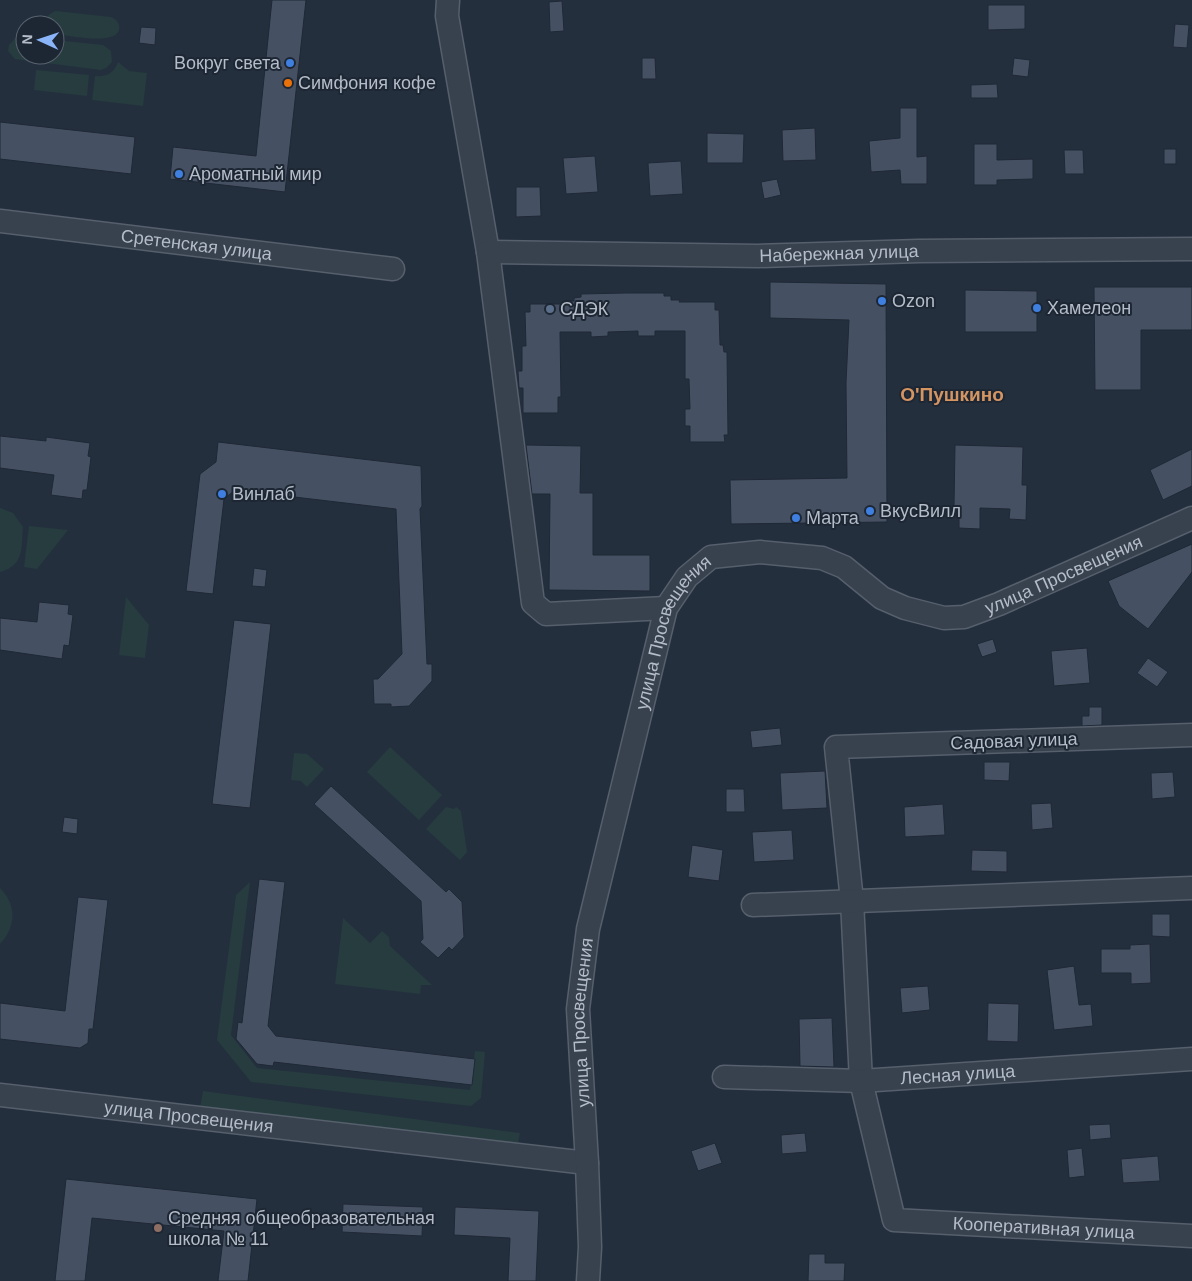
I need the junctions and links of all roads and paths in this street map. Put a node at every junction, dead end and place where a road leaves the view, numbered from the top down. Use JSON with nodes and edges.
{"nodes":[{"id":1,"x":448,"y":0,"type":"edge"},
{"id":2,"x":0,"y":221,"type":"edge"},
{"id":3,"x":1192,"y":249,"type":"edge"},
{"id":4,"x":488,"y":252,"type":"junction"},
{"id":5,"x":393,"y":269,"type":"dead end"},
{"id":6,"x":1192,"y":518,"type":"edge"},
{"id":7,"x":666,"y":608,"type":"junction"},
{"id":8,"x":1192,"y":735,"type":"edge"},
{"id":9,"x":1192,"y":888,"type":"edge"},
{"id":10,"x":852,"y":901,"type":"junction"},
{"id":11,"x":753,"y":905,"type":"dead end"},
{"id":12,"x":1192,"y":1060,"type":"edge"},
{"id":13,"x":724,"y":1077,"type":"dead end"},
{"id":14,"x":861,"y":1081,"type":"junction"},
{"id":15,"x":0,"y":1095,"type":"edge"},
{"id":16,"x":587,"y":1163,"type":"junction"},
{"id":17,"x":1192,"y":1236,"type":"edge"},
{"id":18,"x":588,"y":1281,"type":"edge"}],
"edges":[{"from":1,"to":4,"type":"street"},
{"from":2,"to":5,"type":"street","name":"Сретенская улица"},
{"from":3,"to":4,"type":"street","name":"Набережная улица"},
{"from":4,"to":7,"type":"street"},
{"from":6,"to":7,"type":"street","name":"улица Просвещения"},
{"from":7,"to":16,"type":"street","name":"улица Просвещения"},
{"from":8,"to":10,"type":"street","name":"Садовая улица"},
{"from":9,"to":10,"type":"street"},
{"from":10,"to":11,"type":"street"},
{"from":10,"to":14,"type":"street"},
{"from":12,"to":14,"type":"street","name":"Лесная улица"},
{"from":13,"to":14,"type":"street","name":"Лесная улица"},
{"from":14,"to":17,"type":"street","name":"Кооперативная улица"},
{"from":15,"to":16,"type":"street","name":"улица Просвещения"},
{"from":16,"to":18,"type":"street","name":"улица Просвещения"}]}
